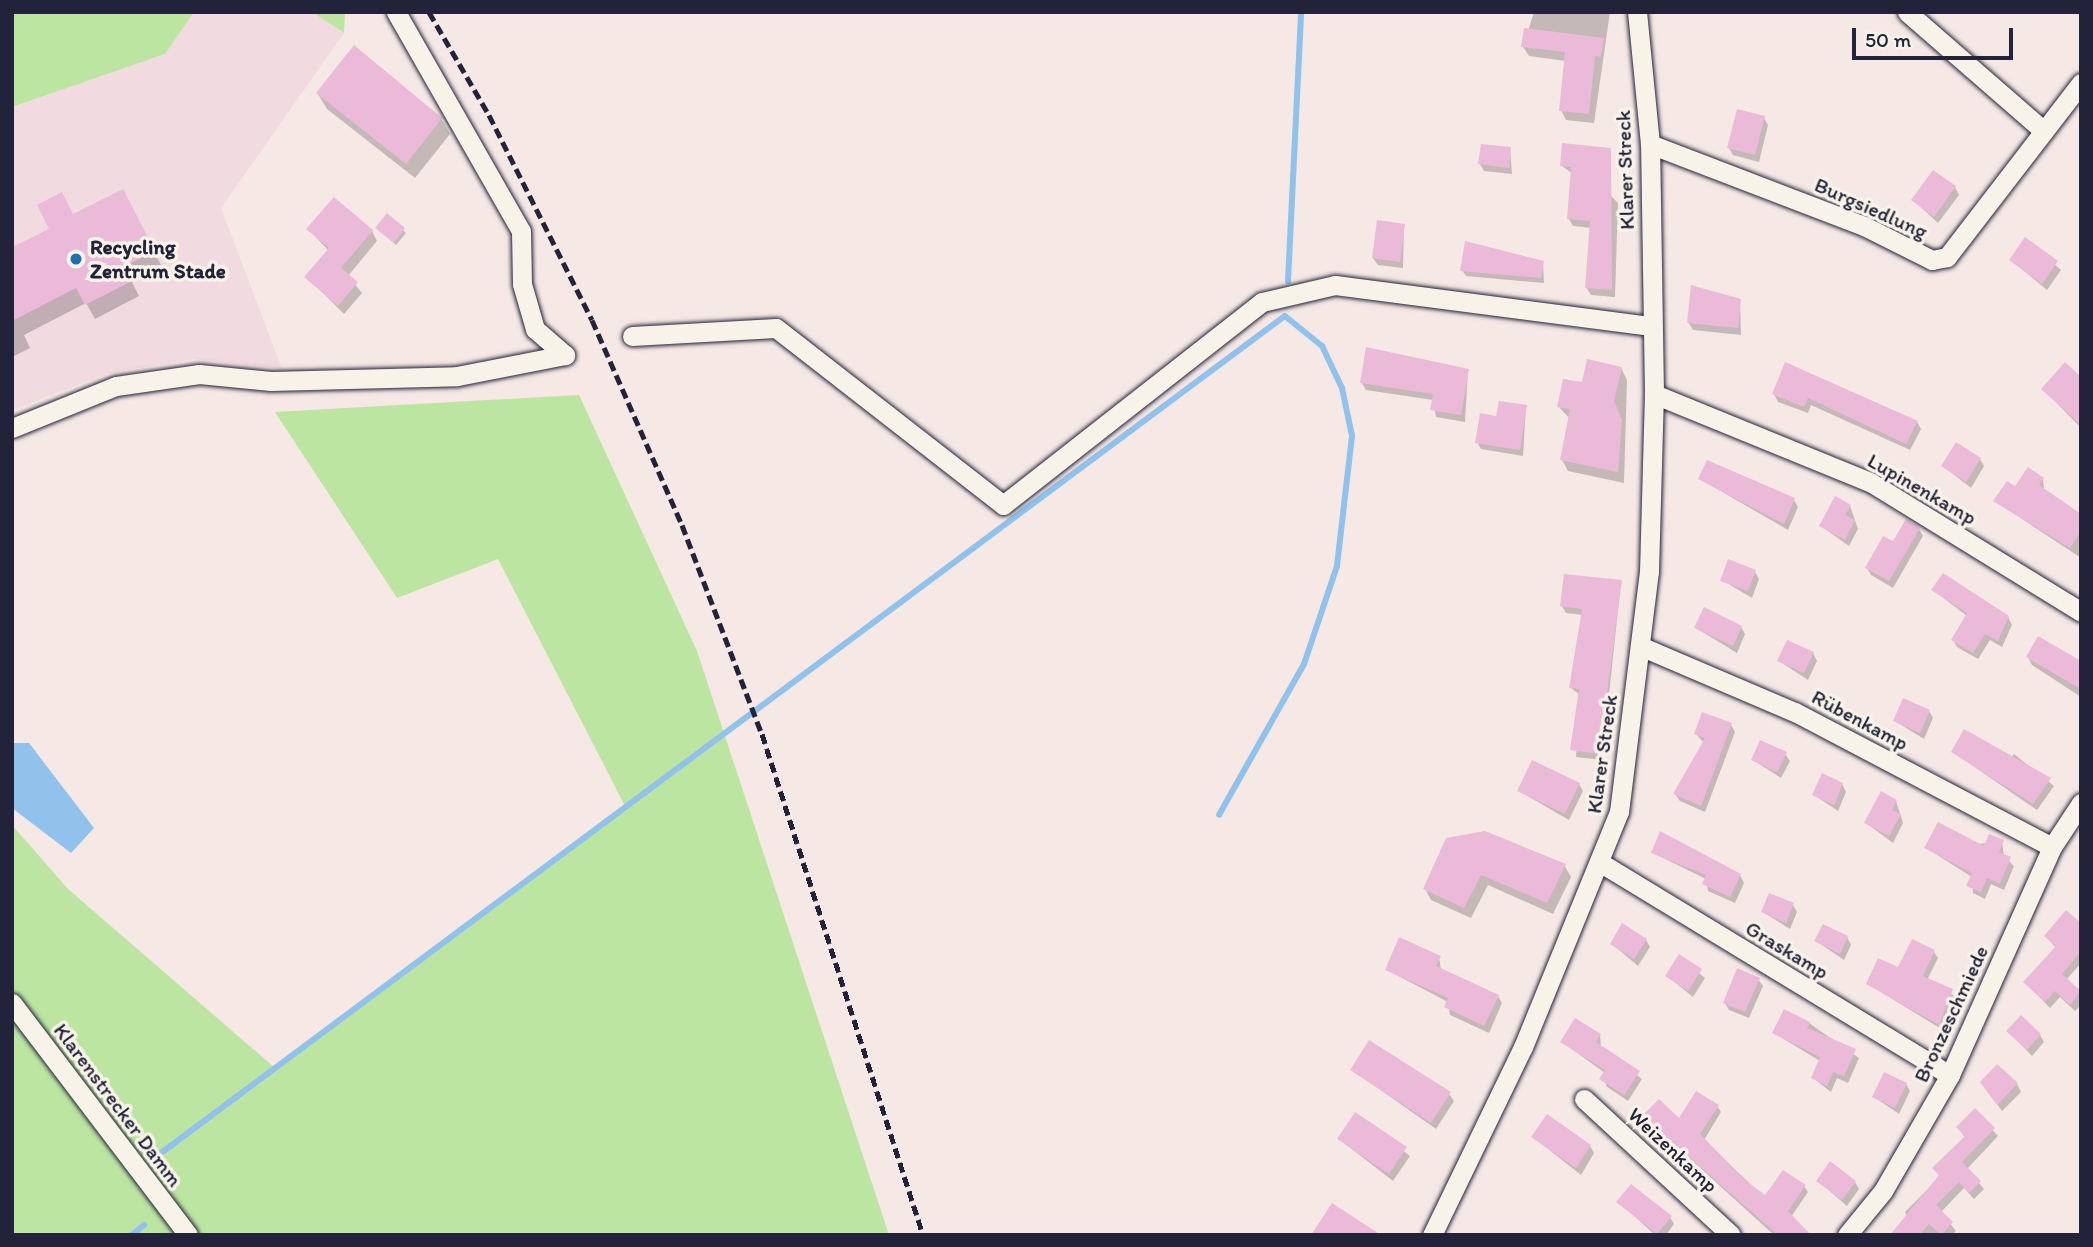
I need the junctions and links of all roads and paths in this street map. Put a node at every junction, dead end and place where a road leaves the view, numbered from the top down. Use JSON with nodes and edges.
{"nodes":[{"id":1,"x":396,"y":12,"type":"edge"},
{"id":2,"x":1637,"y":12,"type":"edge"},
{"id":3,"x":1907,"y":12,"type":"edge"},
{"id":4,"x":2081,"y":83,"type":"edge"},
{"id":5,"x":2044,"y":131,"type":"junction"},
{"id":6,"x":1650,"y":144,"type":"junction"},
{"id":7,"x":1649,"y":326,"type":"junction"},
{"id":8,"x":632,"y":336,"type":"dead end"},
{"id":9,"x":1654,"y":394,"type":"junction"},
{"id":10,"x":12,"y":428,"type":"edge"},
{"id":11,"x":2081,"y":612,"type":"edge"},
{"id":12,"x":1640,"y":646,"type":"junction"},
{"id":13,"x":2081,"y":803,"type":"edge"},
{"id":14,"x":2052,"y":847,"type":"junction"},
{"id":15,"x":1601,"y":863,"type":"junction"},
{"id":16,"x":12,"y":1003,"type":"edge"},
{"id":17,"x":1950,"y":1074,"type":"junction"},
{"id":18,"x":1584,"y":1099,"type":"dead end"},
{"id":19,"x":188,"y":1235,"type":"edge"},
{"id":20,"x":1432,"y":1235,"type":"edge"},
{"id":21,"x":1731,"y":1235,"type":"edge"},
{"id":22,"x":1847,"y":1235,"type":"edge"}],
"edges":[{"from":1,"to":10,"type":"street"},
{"from":2,"to":6,"type":"street","name":"Klarer Streck"},
{"from":3,"to":5,"type":"street"},
{"from":4,"to":5,"type":"street","name":"Burgsiedlung"},
{"from":5,"to":6,"type":"street","name":"Burgsiedlung"},
{"from":6,"to":7,"type":"street","name":"Klarer Streck"},
{"from":7,"to":8,"type":"street"},
{"from":7,"to":9,"type":"street","name":"Klarer Streck"},
{"from":9,"to":11,"type":"street","name":"Lupinenkamp"},
{"from":9,"to":12,"type":"street","name":"Klarer Streck"},
{"from":12,"to":14,"type":"street","name":"Rübenkamp"},
{"from":12,"to":15,"type":"street","name":"Klarer Streck"},
{"from":13,"to":14,"type":"street","name":"Bronzeschmiede"},
{"from":14,"to":17,"type":"street","name":"Bronzeschmiede"},
{"from":15,"to":17,"type":"street","name":"Graskamp"},
{"from":15,"to":20,"type":"street","name":"Klarer Streck"},
{"from":16,"to":19,"type":"street","name":"Klarenstrecker Damm"},
{"from":17,"to":22,"type":"street","name":"Bronzeschmiede"},
{"from":18,"to":21,"type":"street","name":"Weizenkamp"}]}
